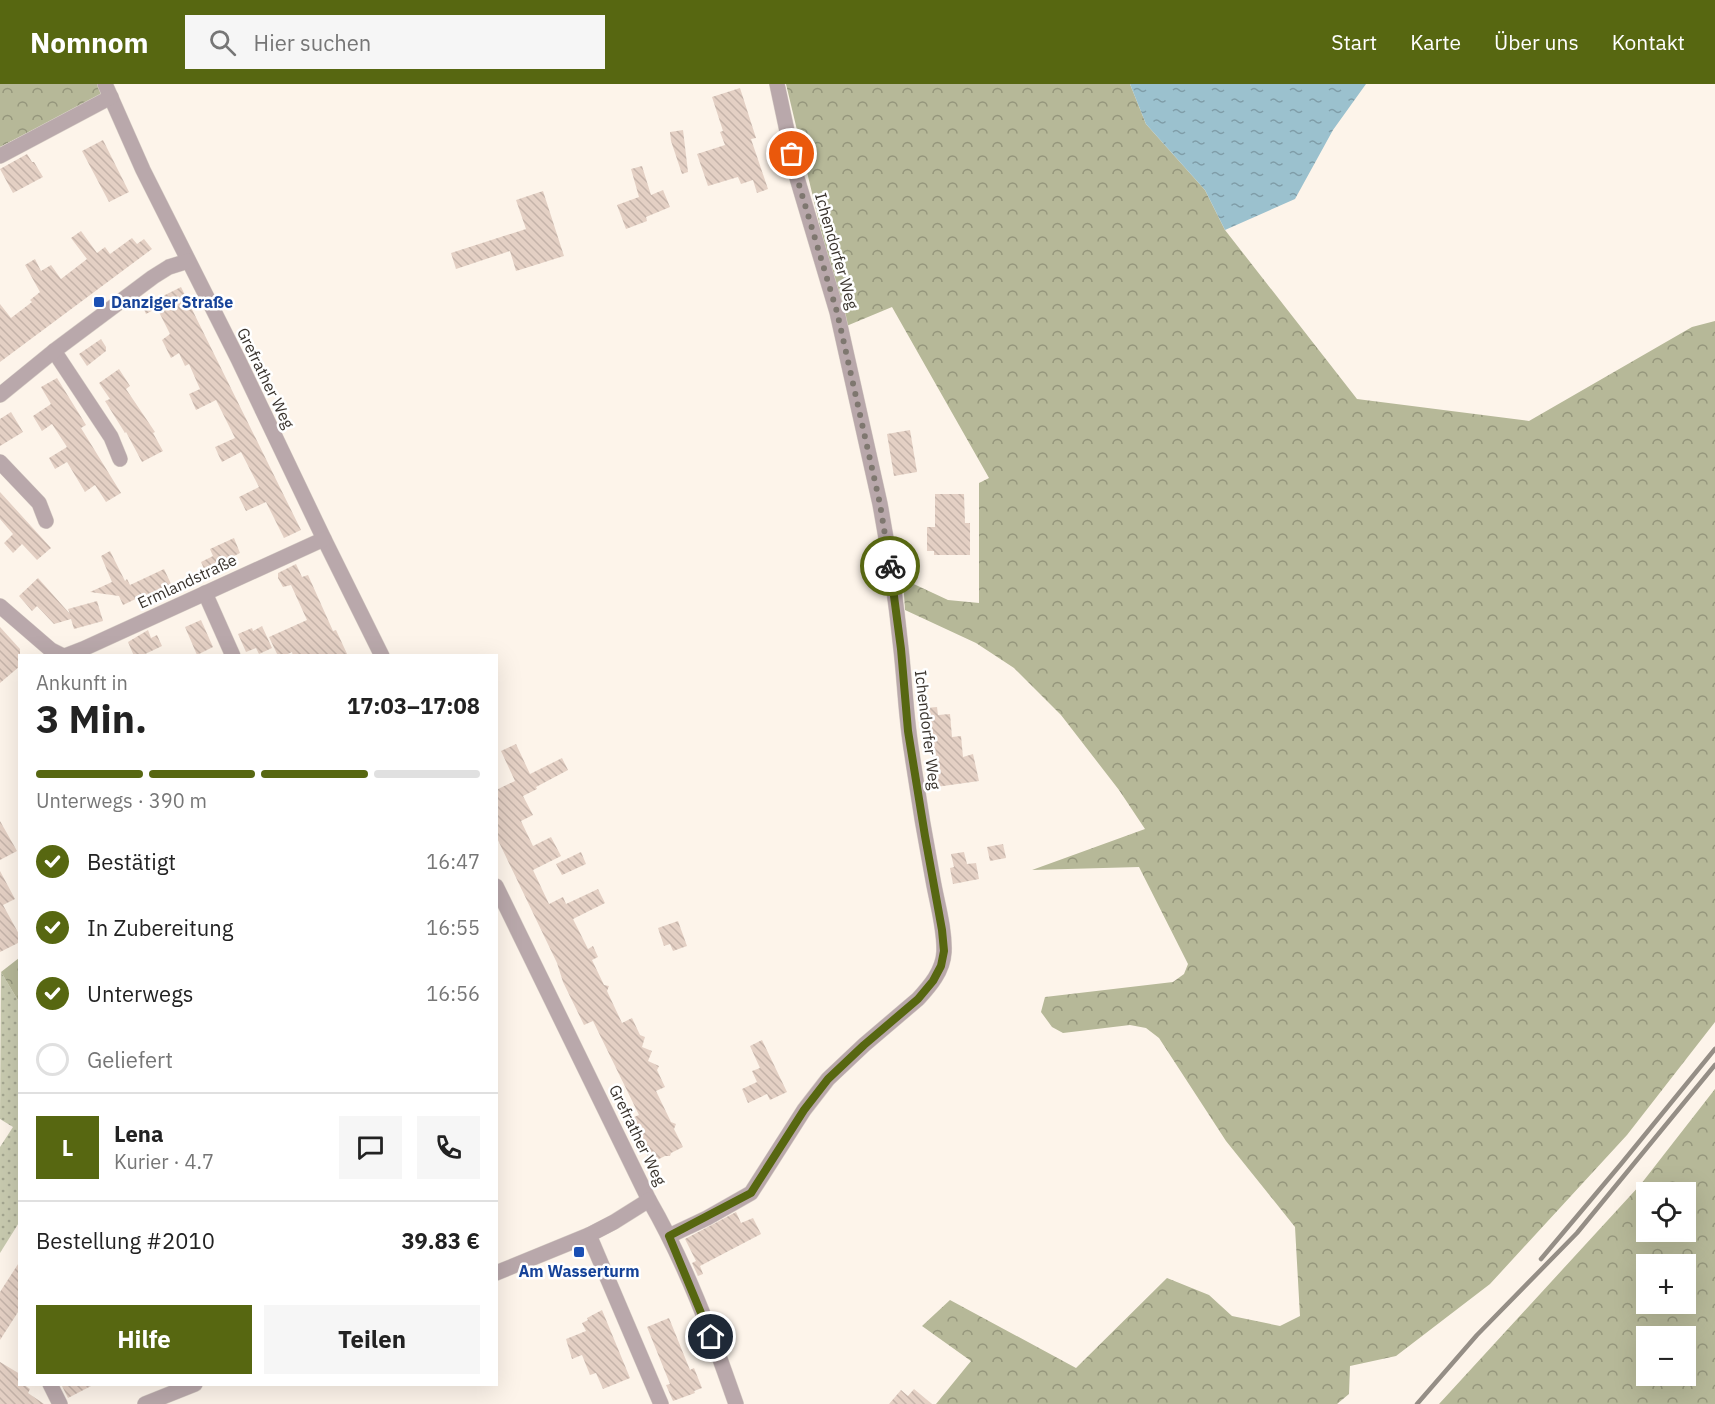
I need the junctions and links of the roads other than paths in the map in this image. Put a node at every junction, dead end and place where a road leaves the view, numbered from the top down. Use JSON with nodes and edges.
{"nodes":[{"id":1,"x":777,"y":84,"type":"edge"},
{"id":2,"x":108,"y":91,"type":"edge"},
{"id":3,"x":0,"y":156,"type":"edge"},
{"id":4,"x":188,"y":261,"type":"junction"},
{"id":5,"x":54,"y":351,"type":"junction"},
{"id":6,"x":0,"y":395,"type":"edge"},
{"id":7,"x":120,"y":459,"type":"dead end"},
{"id":8,"x":0,"y":462,"type":"edge"},
{"id":9,"x":46,"y":521,"type":"dead end"},
{"id":10,"x":324,"y":539,"type":"junction"},
{"id":11,"x":205,"y":592,"type":"junction"},
{"id":12,"x":0,"y":606,"type":"edge"},
{"id":13,"x":60,"y":654,"type":"edge"},
{"id":14,"x":69,"y":654,"type":"edge"},
{"id":15,"x":232,"y":654,"type":"edge"},
{"id":16,"x":381,"y":654,"type":"edge"},
{"id":17,"x":498,"y":890,"type":"edge"},
{"id":18,"x":649,"y":1200,"type":"junction"},
{"id":19,"x":590,"y":1235,"type":"junction"},
{"id":20,"x":669,"y":1236,"type":"junction"},
{"id":21,"x":498,"y":1272,"type":"edge"},
{"id":22,"x":51,"y":1386,"type":"edge"},
{"id":23,"x":190,"y":1386,"type":"edge"},
{"id":24,"x":60,"y":1404,"type":"edge"},
{"id":25,"x":145,"y":1404,"type":"edge"},
{"id":26,"x":661,"y":1404,"type":"edge"},
{"id":27,"x":736,"y":1404,"type":"edge"}],
"edges":[{"from":1,"to":20,"type":"street","name":"Ichendorfer Weg"},
{"from":2,"to":3,"type":"street"},
{"from":2,"to":4,"type":"street","name":"Grefrather Weg"},
{"from":4,"to":5,"type":"street"},
{"from":4,"to":10,"type":"street","name":"Grefrather Weg"},
{"from":5,"to":6,"type":"street"},
{"from":5,"to":7,"type":"street"},
{"from":8,"to":9,"type":"street"},
{"from":10,"to":11,"type":"street","name":"Ermlandstraße"},
{"from":10,"to":16,"type":"street","name":"Grefrather Weg"},
{"from":11,"to":14,"type":"street","name":"Ermlandstraße"},
{"from":11,"to":15,"type":"street"},
{"from":12,"to":13,"type":"street","name":"Ermlandstraße"},
{"from":17,"to":18,"type":"street","name":"Grefrather Weg"},
{"from":18,"to":19,"type":"street"},
{"from":18,"to":20,"type":"street","name":"Grefrather Weg"},
{"from":19,"to":21,"type":"street"},
{"from":19,"to":26,"type":"street"},
{"from":20,"to":27,"type":"street","name":"Grefrather Weg"},
{"from":22,"to":24,"type":"street"},
{"from":23,"to":25,"type":"street"}]}
